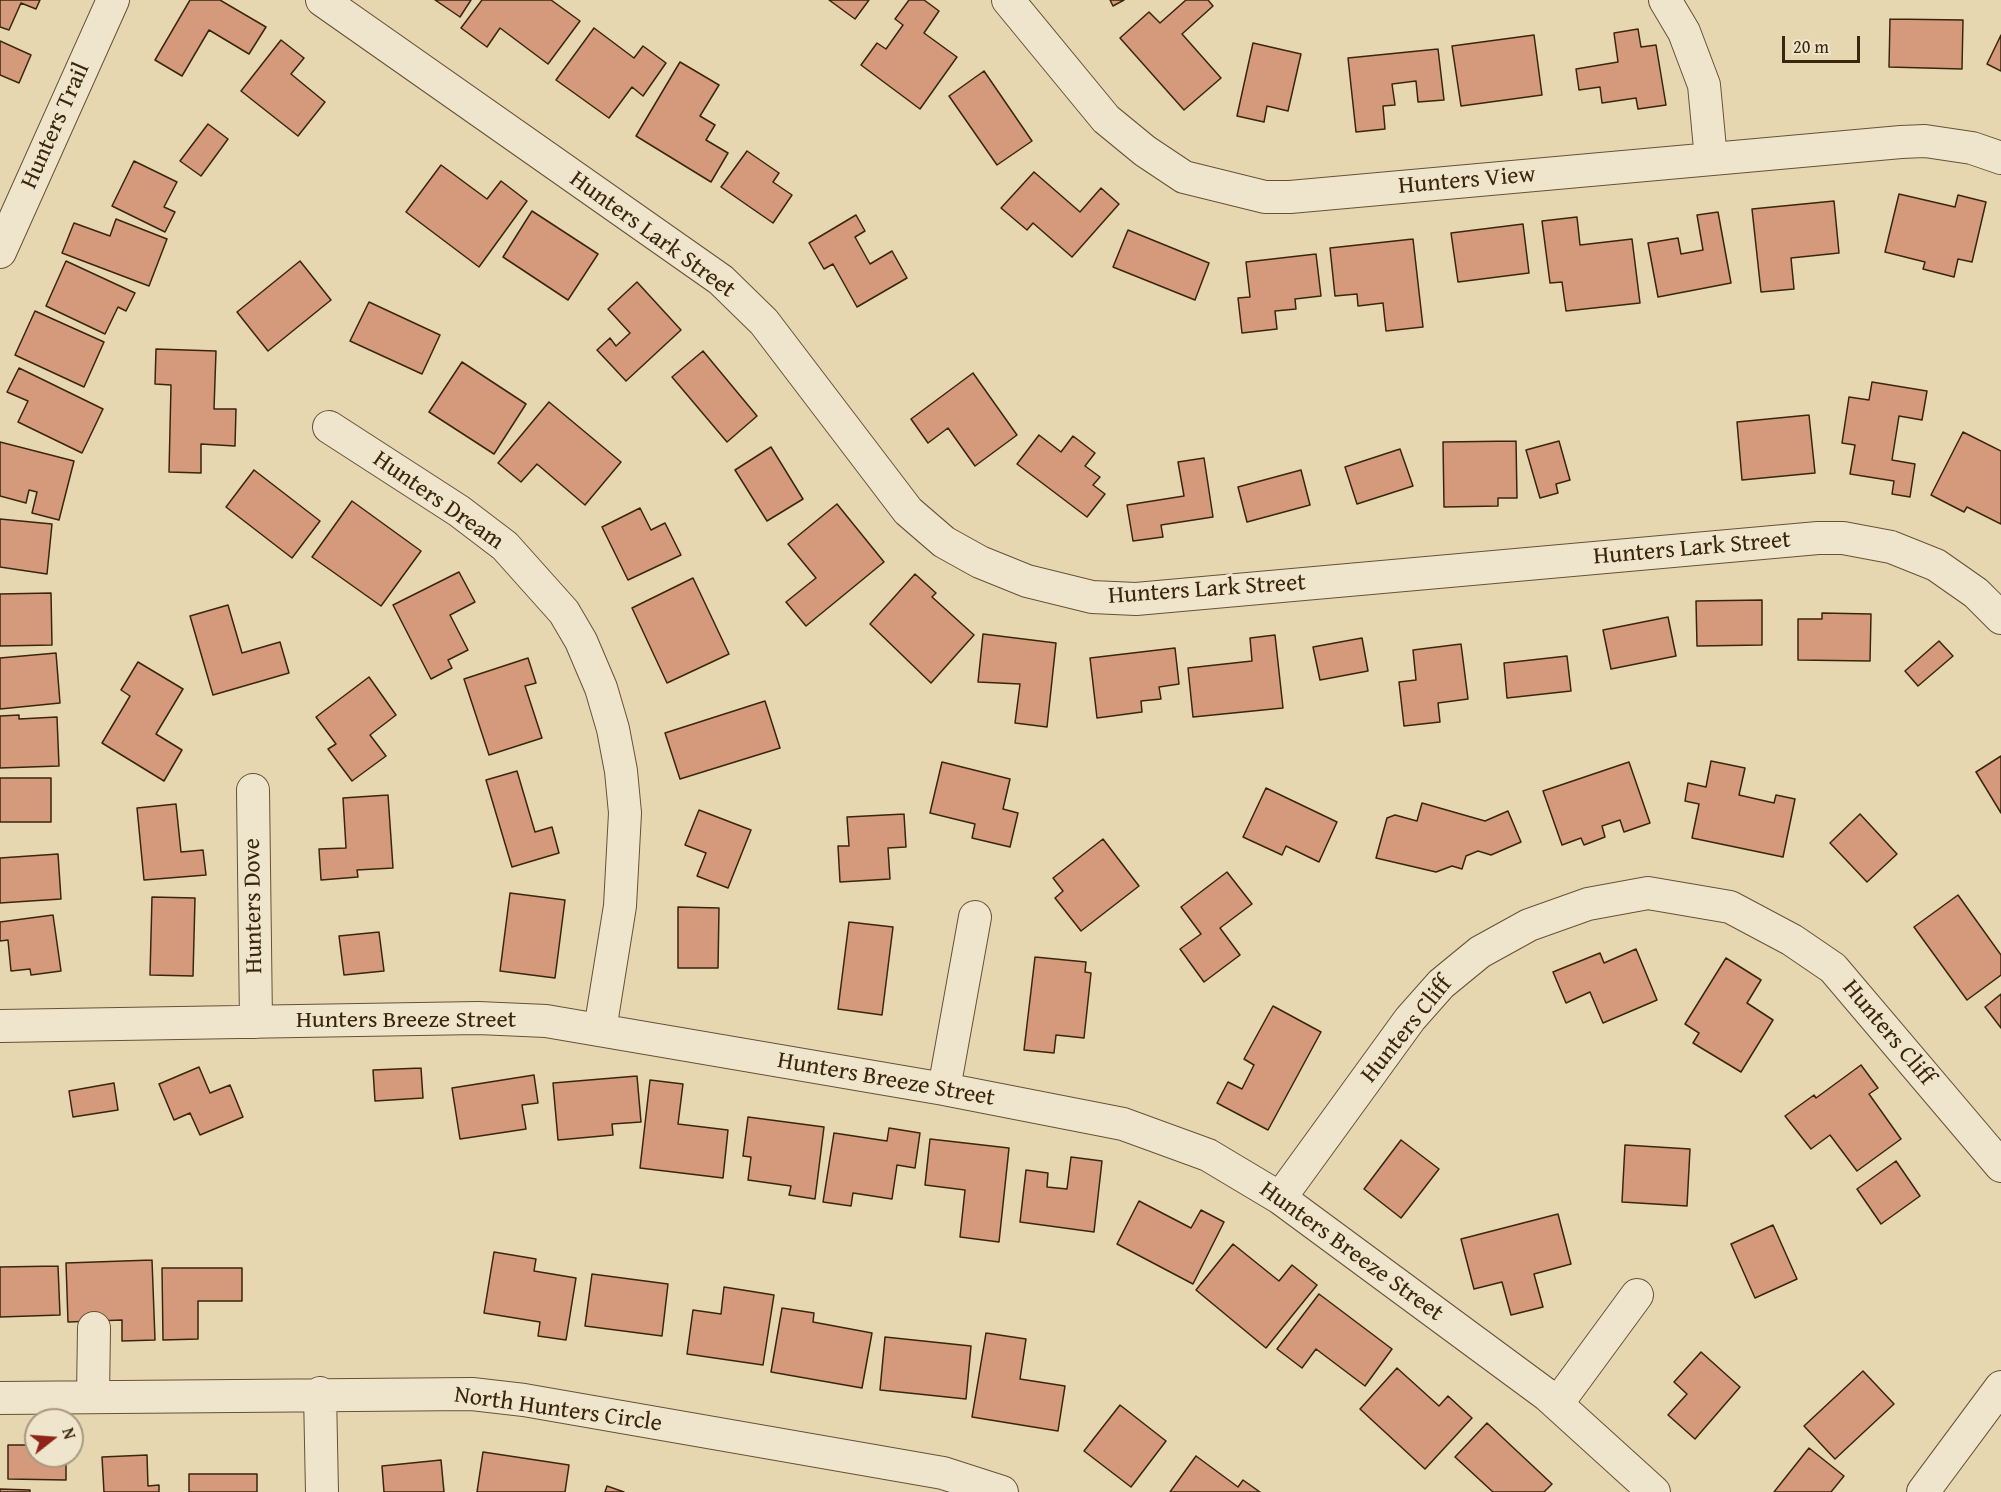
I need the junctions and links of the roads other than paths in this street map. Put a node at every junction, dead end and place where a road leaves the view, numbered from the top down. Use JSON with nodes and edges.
{"nodes":[{"id":1,"x":113,"y":0,"type":"edge"},
{"id":2,"x":322,"y":0,"type":"edge"},
{"id":3,"x":1008,"y":0,"type":"edge"},
{"id":4,"x":1665,"y":0,"type":"edge"},
{"id":5,"x":2001,"y":158,"type":"edge"},
{"id":6,"x":1711,"y":159,"type":"junction"},
{"id":7,"x":0,"y":252,"type":"edge"},
{"id":8,"x":329,"y":427,"type":"dead end"},
{"id":9,"x":2001,"y":618,"type":"edge"},
{"id":10,"x":253,"y":790,"type":"dead end"},
{"id":11,"x":975,"y":917,"type":"dead end"},
{"id":12,"x":255,"y":1022,"type":"junction"},
{"id":13,"x":0,"y":1026,"type":"edge"},
{"id":14,"x":600,"y":1030,"type":"junction"},
{"id":15,"x":944,"y":1089,"type":"junction"},
{"id":16,"x":2001,"y":1166,"type":"edge"},
{"id":17,"x":1280,"y":1198,"type":"junction"},
{"id":18,"x":1637,"y":1295,"type":"dead end"},
{"id":19,"x":94,"y":1328,"type":"dead end"},
{"id":20,"x":2001,"y":1387,"type":"edge"},
{"id":21,"x":320,"y":1393,"type":"junction"},
{"id":22,"x":93,"y":1396,"type":"junction"},
{"id":23,"x":0,"y":1398,"type":"edge"},
{"id":24,"x":1557,"y":1404,"type":"junction"},
{"id":25,"x":322,"y":1492,"type":"edge"},
{"id":26,"x":1002,"y":1492,"type":"edge"},
{"id":27,"x":1654,"y":1492,"type":"edge"},
{"id":28,"x":1923,"y":1492,"type":"edge"}],
"edges":[{"from":1,"to":7,"type":"street","name":"Hunters Trail"},
{"from":2,"to":9,"type":"street","name":"Hunters Lark Street"},
{"from":3,"to":6,"type":"street","name":"Hunters View"},
{"from":4,"to":6,"type":"street"},
{"from":5,"to":6,"type":"street","name":"Hunters View"},
{"from":8,"to":14,"type":"street","name":"Hunters Dream"},
{"from":10,"to":12,"type":"street","name":"Hunters Dove"},
{"from":11,"to":15,"type":"street"},
{"from":12,"to":13,"type":"street","name":"Hunters Breeze Street"},
{"from":12,"to":14,"type":"street","name":"Hunters Breeze Street"},
{"from":14,"to":15,"type":"street","name":"Hunters Breeze Street"},
{"from":15,"to":17,"type":"street","name":"Hunters Breeze Street"},
{"from":16,"to":17,"type":"street","name":"Hunters Cliff"},
{"from":17,"to":24,"type":"street","name":"Hunters Breeze Street"},
{"from":18,"to":24,"type":"street"},
{"from":19,"to":22,"type":"street"},
{"from":20,"to":28,"type":"street"},
{"from":21,"to":22,"type":"street","name":"North Hunters Circle"},
{"from":21,"to":25,"type":"street"},
{"from":21,"to":26,"type":"street","name":"North Hunters Circle"},
{"from":22,"to":23,"type":"street","name":"North Hunters Circle"},
{"from":24,"to":27,"type":"street","name":"Hunters Breeze Street"}]}
